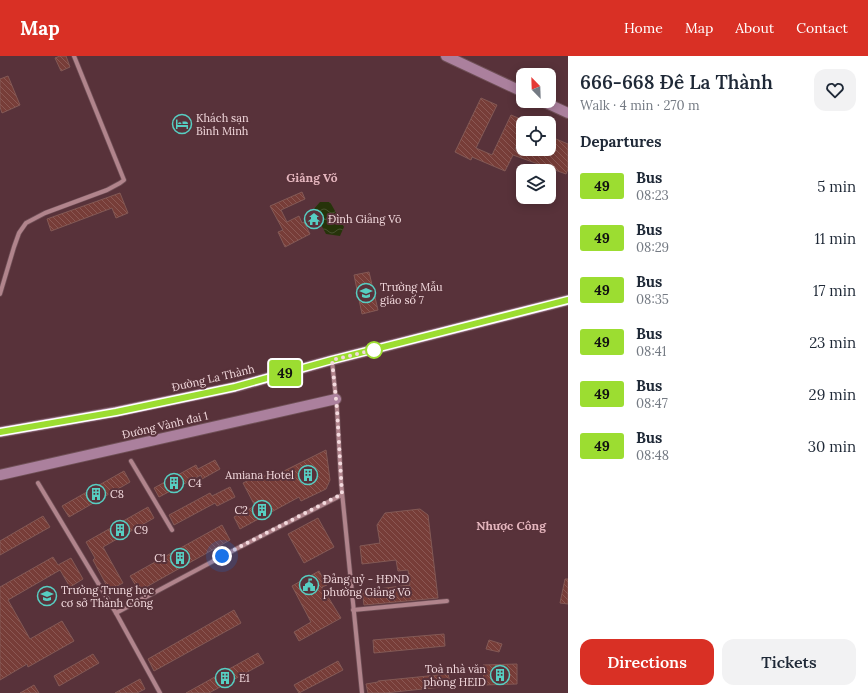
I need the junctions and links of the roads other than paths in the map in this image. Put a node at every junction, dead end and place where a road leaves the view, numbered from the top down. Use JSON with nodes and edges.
{"nodes":[{"id":1,"x":74,"y":56,"type":"edge"},
{"id":2,"x":446,"y":56,"type":"edge"},
{"id":3,"x":516,"y":89,"type":"edge"},
{"id":4,"x":556,"y":107,"type":"edge"},
{"id":5,"x":568,"y":113,"type":"edge"},
{"id":6,"x":0,"y":294,"type":"edge"},
{"id":7,"x":568,"y":300,"type":"edge"},
{"id":8,"x":332,"y":360,"type":"junction"},
{"id":9,"x":336,"y":399,"type":"junction"},
{"id":10,"x":0,"y":432,"type":"edge"},
{"id":11,"x":131,"y":461,"type":"dead end"},
{"id":12,"x":0,"y":475,"type":"edge"},
{"id":13,"x":38,"y":483,"type":"dead end"},
{"id":14,"x":342,"y":494,"type":"junction"},
{"id":15,"x":172,"y":530,"type":"dead end"},
{"id":16,"x":447,"y":601,"type":"dead end"},
{"id":17,"x":353,"y":610,"type":"junction"},
{"id":18,"x":116,"y":614,"type":"junction"},
{"id":19,"x":160,"y":693,"type":"edge"},
{"id":20,"x":362,"y":693,"type":"edge"}],
"edges":[{"from":1,"to":6,"type":"street"},
{"from":2,"to":3,"type":"main road"},
{"from":4,"to":5,"type":"main road"},
{"from":7,"to":8,"type":"main road","name":"Đường La Thành"},
{"from":8,"to":9,"type":"street"},
{"from":8,"to":10,"type":"main road","name":"Đường La Thành"},
{"from":9,"to":12,"type":"main road","name":"Đường Vành đai 1"},
{"from":9,"to":14,"type":"street"},
{"from":11,"to":15,"type":"street"},
{"from":13,"to":18,"type":"street"},
{"from":14,"to":17,"type":"street"},
{"from":14,"to":18,"type":"street"},
{"from":16,"to":17,"type":"street"},
{"from":17,"to":20,"type":"street"},
{"from":18,"to":19,"type":"street"}]}
